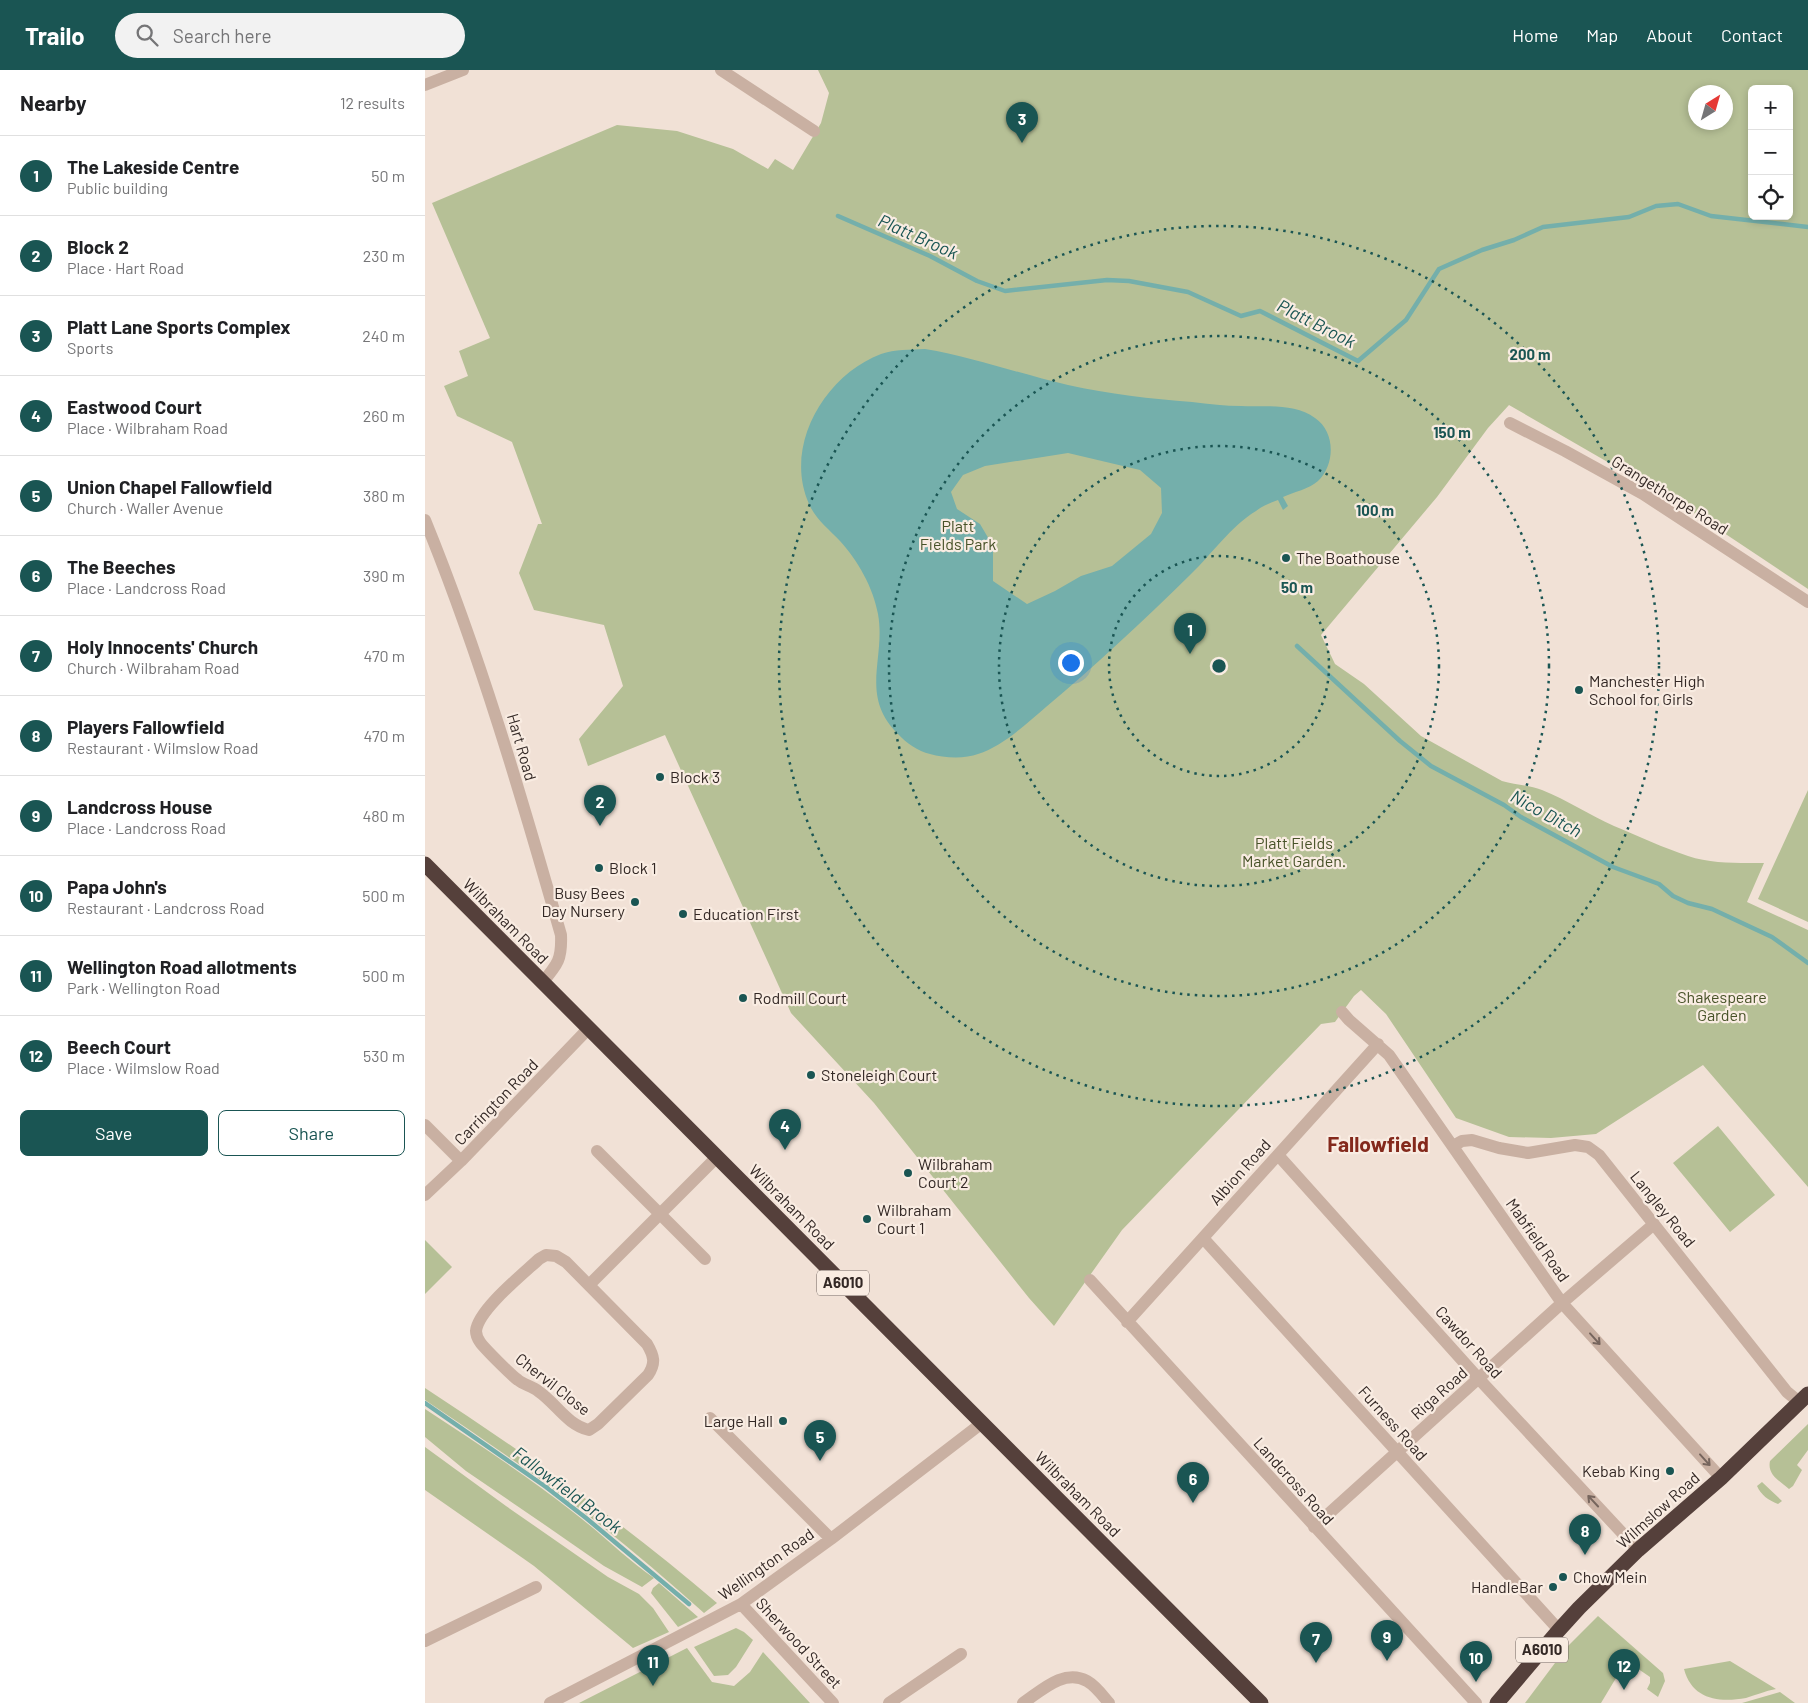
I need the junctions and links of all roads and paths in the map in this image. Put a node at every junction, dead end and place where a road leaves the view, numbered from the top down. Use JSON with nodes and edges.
{"nodes":[{"id":1,"x":463,"y":70,"type":"edge"},
{"id":2,"x":721,"y":70,"type":"edge"},
{"id":3,"x":425,"y":85,"type":"edge"},
{"id":4,"x":815,"y":131,"type":"dead end"},
{"id":5,"x":1510,"y":424,"type":"dead end"},
{"id":6,"x":425,"y":520,"type":"edge"},
{"id":7,"x":1808,"y":602,"type":"edge"},
{"id":8,"x":425,"y":864,"type":"edge"},
{"id":9,"x":542,"y":983,"type":"junction"},
{"id":10,"x":1342,"y":1012,"type":"dead end"},
{"id":11,"x":588,"y":1029,"type":"junction"},
{"id":12,"x":1378,"y":1044,"type":"junction"},
{"id":13,"x":425,"y":1125,"type":"edge"},
{"id":14,"x":1453,"y":1146,"type":"junction"},
{"id":15,"x":597,"y":1151,"type":"dead end"},
{"id":16,"x":1278,"y":1155,"type":"junction"},
{"id":17,"x":717,"y":1157,"type":"junction"},
{"id":18,"x":461,"y":1161,"type":"junction"},
{"id":19,"x":425,"y":1195,"type":"edge"},
{"id":20,"x":660,"y":1214,"type":"junction"},
{"id":21,"x":1654,"y":1224,"type":"junction"},
{"id":22,"x":1203,"y":1238,"type":"junction"},
{"id":23,"x":705,"y":1259,"type":"dead end"},
{"id":24,"x":1090,"y":1280,"type":"dead end"},
{"id":25,"x":589,"y":1285,"type":"junction"},
{"id":26,"x":1563,"y":1303,"type":"junction"},
{"id":27,"x":1127,"y":1322,"type":"junction"},
{"id":28,"x":1479,"y":1379,"type":"junction"},
{"id":29,"x":1803,"y":1397,"type":"edge"},
{"id":30,"x":710,"y":1418,"type":"dead end"},
{"id":31,"x":983,"y":1423,"type":"junction"},
{"id":32,"x":1397,"y":1452,"type":"junction"},
{"id":33,"x":1721,"y":1478,"type":"junction"},
{"id":34,"x":1314,"y":1527,"type":"junction"},
{"id":35,"x":831,"y":1539,"type":"junction"},
{"id":36,"x":1638,"y":1550,"type":"junction"},
{"id":37,"x":536,"y":1588,"type":"dead end"},
{"id":38,"x":741,"y":1604,"type":"junction"},
{"id":39,"x":1559,"y":1630,"type":"junction"},
{"id":40,"x":425,"y":1641,"type":"edge"},
{"id":41,"x":961,"y":1654,"type":"dead end"},
{"id":42,"x":550,"y":1703,"type":"edge"},
{"id":43,"x":833,"y":1703,"type":"edge"},
{"id":44,"x":889,"y":1703,"type":"edge"},
{"id":45,"x":1023,"y":1703,"type":"edge"},
{"id":46,"x":1109,"y":1703,"type":"edge"},
{"id":47,"x":1261,"y":1703,"type":"edge"},
{"id":48,"x":1476,"y":1703,"type":"edge"},
{"id":49,"x":1497,"y":1703,"type":"edge"}],
"edges":[{"from":1,"to":3,"type":"street"},
{"from":2,"to":4,"type":"street"},
{"from":5,"to":7,"type":"street","name":"Grangethorpe Road"},
{"from":6,"to":9,"type":"street","name":"Hart Road"},
{"from":8,"to":9,"type":"highway","name":"Wilbraham Road","number":"A6010"},
{"from":9,"to":11,"type":"highway","name":"Wilbraham Road","number":"A6010"},
{"from":10,"to":12,"type":"street","name":"Mabfield Road"},
{"from":11,"to":17,"type":"highway","name":"Wilbraham Road","number":"A6010"},
{"from":11,"to":18,"type":"street","name":"Carrington Road"},
{"from":12,"to":14,"type":"street","name":"Mabfield Road"},
{"from":12,"to":16,"type":"street","name":"Albion Road"},
{"from":13,"to":18,"type":"street"},
{"from":14,"to":21,"type":"street","name":"Langley Road"},
{"from":14,"to":26,"type":"street","name":"Mabfield Road"},
{"from":15,"to":20,"type":"street"},
{"from":16,"to":22,"type":"street","name":"Albion Road"},
{"from":16,"to":28,"type":"street","name":"Cawdor Road"},
{"from":17,"to":20,"type":"street"},
{"from":17,"to":31,"type":"highway","name":"Wilbraham Road","number":"A6010"},
{"from":18,"to":19,"type":"street","name":"Carrington Road"},
{"from":20,"to":23,"type":"street"},
{"from":20,"to":25,"type":"street"},
{"from":21,"to":26,"type":"street","name":"Riga Road"},
{"from":21,"to":29,"type":"street","name":"Langley Road"},
{"from":22,"to":27,"type":"street","name":"Albion Road"},
{"from":22,"to":32,"type":"street","name":"Furness Road"},
{"from":24,"to":27,"type":"street","name":"Landcross Road"},
{"from":25,"to":25,"type":"street","name":"Chervil Close"},
{"from":26,"to":28,"type":"street","name":"Riga Road"},
{"from":26,"to":33,"type":"street","name":"Mabfield Road","one_way":true},
{"from":27,"to":34,"type":"street","name":"Landcross Road"},
{"from":28,"to":32,"type":"street","name":"Riga Road"},
{"from":36,"to":28,"type":"street","name":"Cawdor Road","one_way":true},
{"from":29,"to":33,"type":"highway","name":"Wilmslow Road","number":"A6010"},
{"from":30,"to":35,"type":"street"},
{"from":31,"to":35,"type":"street","name":"Wellington Road"},
{"from":31,"to":47,"type":"highway","name":"Wilbraham Road","number":"A6010"},
{"from":32,"to":34,"type":"street","name":"Riga Road"},
{"from":32,"to":39,"type":"street","name":"Furness Road"},
{"from":33,"to":36,"type":"highway","name":"Wilmslow Road","number":"A6010"},
{"from":34,"to":48,"type":"street","name":"Landcross Road"},
{"from":35,"to":38,"type":"street","name":"Wellington Road"},
{"from":36,"to":39,"type":"highway","name":"Wilmslow Road","number":"A6010"},
{"from":37,"to":40,"type":"street"},
{"from":38,"to":42,"type":"street","name":"Wellington Road"},
{"from":38,"to":43,"type":"street","name":"Sherwood Street"},
{"from":39,"to":49,"type":"highway","name":"Wilmslow Road","number":"A6010"},
{"from":41,"to":44,"type":"street"},
{"from":45,"to":46,"type":"street"}]}
